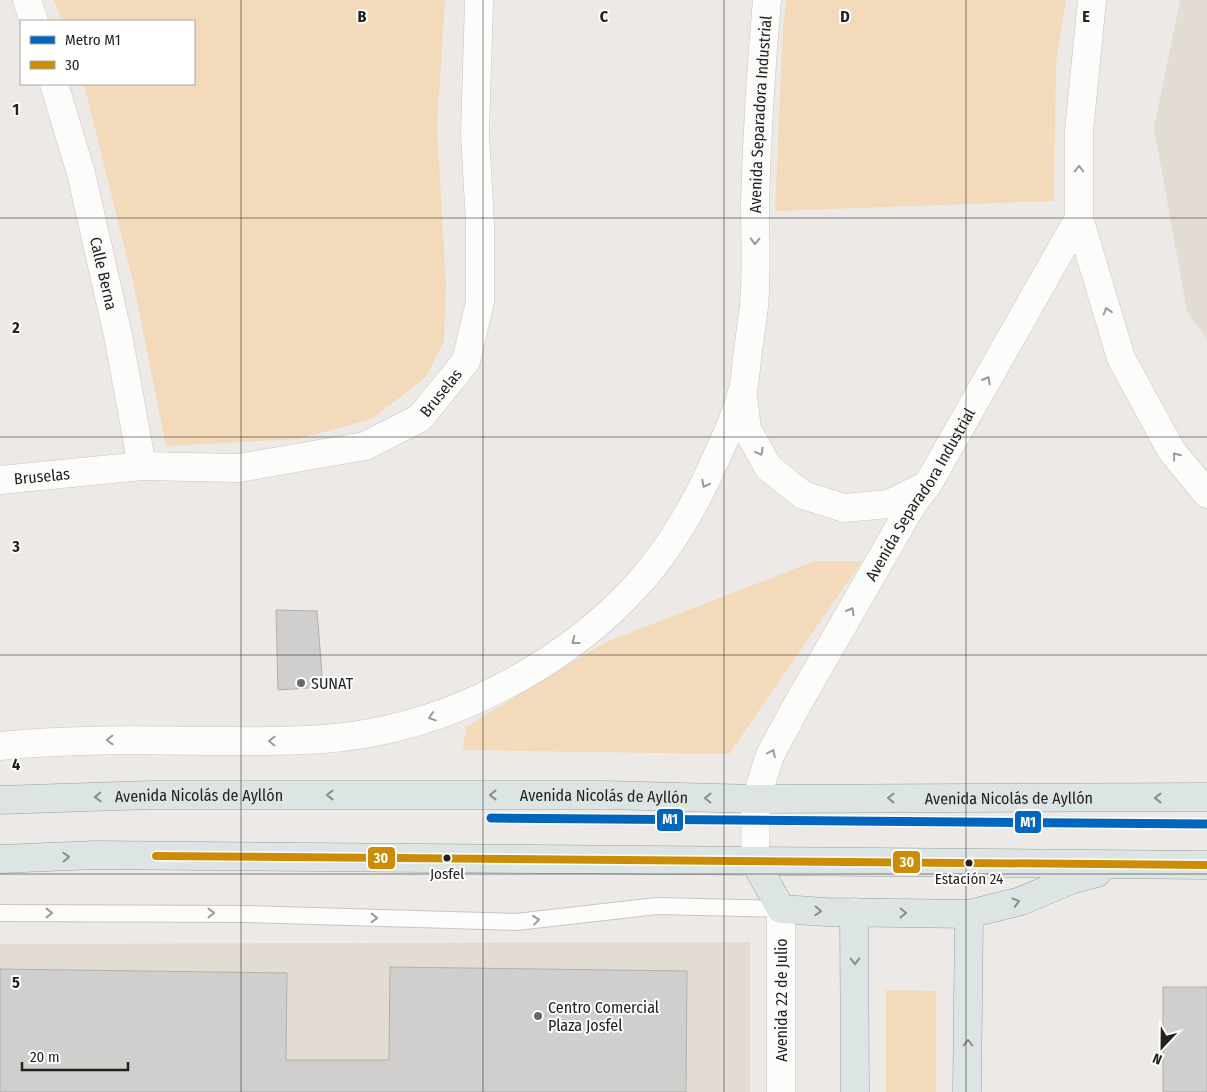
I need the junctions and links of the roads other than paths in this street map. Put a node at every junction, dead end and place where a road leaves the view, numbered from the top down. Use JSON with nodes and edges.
{"nodes":[{"id":1,"x":27,"y":0,"type":"edge"},
{"id":2,"x":479,"y":0,"type":"edge"},
{"id":3,"x":767,"y":0,"type":"edge"},
{"id":4,"x":1092,"y":0,"type":"edge"},
{"id":5,"x":34,"y":20,"type":"edge"},
{"id":6,"x":54,"y":85,"type":"edge"},
{"id":7,"x":1078,"y":218,"type":"junction"},
{"id":8,"x":743,"y":390,"type":"junction"},
{"id":9,"x":142,"y":466,"type":"junction"},
{"id":10,"x":0,"y":480,"type":"edge"},
{"id":11,"x":928,"y":484,"type":"junction"},
{"id":12,"x":1207,"y":494,"type":"edge"},
{"id":13,"x":0,"y":746,"type":"edge"},
{"id":14,"x":1207,"y":797,"type":"edge"},
{"id":15,"x":756,"y":799,"type":"junction"},
{"id":16,"x":0,"y":800,"type":"edge"},
{"id":17,"x":0,"y":859,"type":"edge"},
{"id":18,"x":755,"y":862,"type":"junction"},
{"id":19,"x":1123,"y":865,"type":"junction"},
{"id":20,"x":1207,"y":865,"type":"edge"},
{"id":21,"x":781,"y":909,"type":"junction"},
{"id":22,"x":854,"y":912,"type":"junction"},
{"id":23,"x":0,"y":913,"type":"edge"},
{"id":24,"x":969,"y":914,"type":"junction"},
{"id":25,"x":781,"y":1092,"type":"edge"},
{"id":26,"x":855,"y":1092,"type":"edge"},
{"id":27,"x":967,"y":1092,"type":"edge"}],
"edges":[{"from":1,"to":5,"type":"main road"},
{"from":2,"to":9,"type":"main road","name":"Bruselas"},
{"from":3,"to":8,"type":"main road","name":"Avenida Separadora Industrial","one_way":true},
{"from":7,"to":4,"type":"main road","name":"Avenida Separadora Industrial","one_way":true},
{"from":6,"to":9,"type":"main road","name":"Calle Berna"},
{"from":11,"to":7,"type":"main road","name":"Avenida Separadora Industrial","one_way":true},
{"from":12,"to":7,"type":"main road","one_way":true},
{"from":8,"to":11,"type":"main road","one_way":true},
{"from":8,"to":13,"type":"main road","name":"Avenida Separadora Industrial","one_way":true},
{"from":9,"to":10,"type":"main road","name":"Bruselas"},
{"from":15,"to":11,"type":"main road","name":"Avenida Separadora Industrial","one_way":true},
{"from":14,"to":15,"type":"main road","name":"Avenida Nicolás de Ayllón","one_way":true},
{"from":15,"to":16,"type":"main road","name":"Avenida Nicolás de Ayllón","one_way":true},
{"from":15,"to":18,"type":"main road","name":"Avenida Separadora Industrial"},
{"from":17,"to":18,"type":"main road","one_way":true},
{"from":18,"to":19,"type":"main road"},
{"from":18,"to":21,"type":"main road","name":"Avenida Separadora Industrial"},
{"from":19,"to":20,"type":"main road"},
{"from":24,"to":19,"type":"main road","one_way":true},
{"from":21,"to":22,"type":"main road","one_way":true},
{"from":23,"to":21,"type":"lane","one_way":true},
{"from":21,"to":25,"type":"main road","name":"Avenida 22 de Julio"},
{"from":22,"to":24,"type":"main road","one_way":true},
{"from":22,"to":26,"type":"main road","one_way":true},
{"from":27,"to":24,"type":"main road","one_way":true}]}
